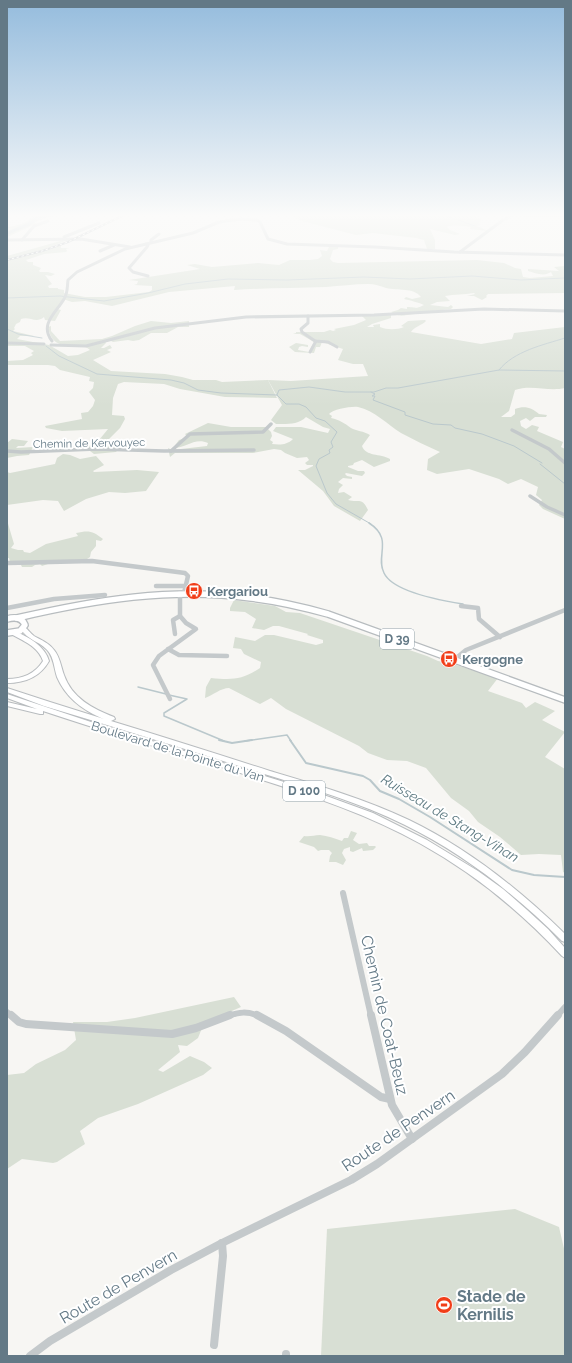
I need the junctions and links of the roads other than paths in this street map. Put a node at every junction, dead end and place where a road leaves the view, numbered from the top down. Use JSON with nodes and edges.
{"nodes":[{"id":1,"x":70,"y":279,"type":"edge"},
{"id":2,"x":565,"y":311,"type":"edge"},
{"id":3,"x":308,"y":316,"type":"junction"},
{"id":4,"x":316,"y":341,"type":"junction"},
{"id":5,"x":49,"y":342,"type":"junction"},
{"id":6,"x":7,"y":343,"type":"edge"},
{"id":7,"x":337,"y":347,"type":"dead end"},
{"id":8,"x":310,"y":352,"type":"dead end"},
{"id":9,"x":271,"y":424,"type":"dead end"},
{"id":10,"x":512,"y":430,"type":"dead end"},
{"id":11,"x":254,"y":450,"type":"dead end"},
{"id":12,"x":7,"y":451,"type":"edge"},
{"id":13,"x":171,"y":451,"type":"junction"},
{"id":14,"x":565,"y":463,"type":"edge"},
{"id":15,"x":530,"y":496,"type":"dead end"},
{"id":16,"x":565,"y":515,"type":"edge"},
{"id":17,"x":8,"y":563,"type":"dead end"},
{"id":18,"x":156,"y":586,"type":"dead end"},
{"id":19,"x":186,"y":586,"type":"junction"},
{"id":20,"x":182,"y":593,"type":"junction"},
{"id":21,"x":105,"y":595,"type":"dead end"},
{"id":22,"x":461,"y":606,"type":"dead end"},
{"id":23,"x":7,"y":608,"type":"edge"},
{"id":24,"x":52,"y":610,"type":"junction"},
{"id":25,"x":565,"y":610,"type":"edge"},
{"id":26,"x":180,"y":616,"type":"junction"},
{"id":27,"x":17,"y":618,"type":"junction"},
{"id":28,"x":7,"y":619,"type":"edge"},
{"id":29,"x":24,"y":626,"type":"junction"},
{"id":30,"x":10,"y":633,"type":"edge"},
{"id":31,"x":175,"y":634,"type":"dead end"},
{"id":32,"x":500,"y":637,"type":"junction"},
{"id":33,"x":168,"y":650,"type":"junction"},
{"id":34,"x":227,"y":656,"type":"dead end"},
{"id":35,"x":454,"y":660,"type":"junction"},
{"id":36,"x":483,"y":670,"type":"junction"},
{"id":37,"x":7,"y":681,"type":"edge"},
{"id":38,"x":7,"y":690,"type":"edge"},
{"id":39,"x":7,"y":696,"type":"edge"},
{"id":40,"x":565,"y":697,"type":"edge"},
{"id":41,"x":170,"y":699,"type":"dead end"},
{"id":42,"x":565,"y":700,"type":"edge"},
{"id":43,"x":7,"y":704,"type":"edge"},
{"id":44,"x":132,"y":730,"type":"junction"},
{"id":45,"x":273,"y":781,"type":"junction"},
{"id":46,"x":343,"y":893,"type":"dead end"},
{"id":47,"x":565,"y":939,"type":"edge"},
{"id":48,"x":565,"y":954,"type":"edge"},
{"id":49,"x":565,"y":1007,"type":"edge"},
{"id":50,"x":7,"y":1012,"type":"edge"},
{"id":51,"x":390,"y":1099,"type":"junction"},
{"id":52,"x":412,"y":1139,"type":"junction"},
{"id":53,"x":222,"y":1242,"type":"junction"},
{"id":54,"x":214,"y":1345,"type":"dead end"},
{"id":55,"x":30,"y":1356,"type":"edge"}],
"edges":[{"from":1,"to":5,"type":"street"},
{"from":2,"to":3,"type":"street"},
{"from":3,"to":4,"type":"street"},
{"from":3,"to":5,"type":"street"},
{"from":4,"to":7,"type":"street"},
{"from":4,"to":8,"type":"street"},
{"from":5,"to":6,"type":"street"},
{"from":9,"to":13,"type":"street"},
{"from":10,"to":14,"type":"street"},
{"from":11,"to":13,"type":"street","name":"Chemin de Kervouyec"},
{"from":12,"to":13,"type":"street","name":"Chemin de Kervouyec"},
{"from":15,"to":16,"type":"street"},
{"from":17,"to":19,"type":"street"},
{"from":18,"to":19,"type":"street"},
{"from":19,"to":20,"type":"street"},
{"from":20,"to":24,"type":"main road","number":"D 39"},
{"from":20,"to":26,"type":"street"},
{"from":20,"to":35,"type":"main road","number":"D 39"},
{"from":21,"to":23,"type":"street"},
{"from":22,"to":32,"type":"street"},
{"from":24,"to":27,"type":"main road","number":"D 39"},
{"from":24,"to":29,"type":"main road","number":"D 39"},
{"from":25,"to":32,"type":"street"},
{"from":26,"to":31,"type":"street"},
{"from":26,"to":33,"type":"street"},
{"from":27,"to":28,"type":"main road"},
{"from":27,"to":29,"type":"main road"},
{"from":29,"to":30,"type":"main road"},
{"from":29,"to":44,"type":"highway","number":"D 100"},
{"from":30,"to":37,"type":"highway"},
{"from":32,"to":35,"type":"street"},
{"from":33,"to":34,"type":"street"},
{"from":33,"to":41,"type":"street"},
{"from":35,"to":36,"type":"main road","number":"D 39"},
{"from":36,"to":40,"type":"main road","number":"D 39"},
{"from":36,"to":42,"type":"main road","number":"D 39"},
{"from":38,"to":44,"type":"highway","name":"Boulevard de la Pointe du Van","number":"D 100"},
{"from":39,"to":45,"type":"highway","name":"Boulevard de la Pointe du Van","number":"D 100"},
{"from":43,"to":45,"type":"highway","number":"D 100"},
{"from":44,"to":47,"type":"highway","name":"Boulevard de la Pointe du Van","number":"D 100"},
{"from":45,"to":48,"type":"highway","name":"Boulevard de la Pointe du Van","number":"D 100"},
{"from":46,"to":51,"type":"street","name":"Chemin de Coat-Beuz"},
{"from":49,"to":52,"type":"street","name":"Route de Penvern"},
{"from":50,"to":51,"type":"street"},
{"from":51,"to":52,"type":"street","name":"Chemin de Coat-Beuz"},
{"from":52,"to":53,"type":"street","name":"Route de Penvern"},
{"from":53,"to":54,"type":"street"},
{"from":53,"to":55,"type":"street","name":"Route de Penvern"}]}
